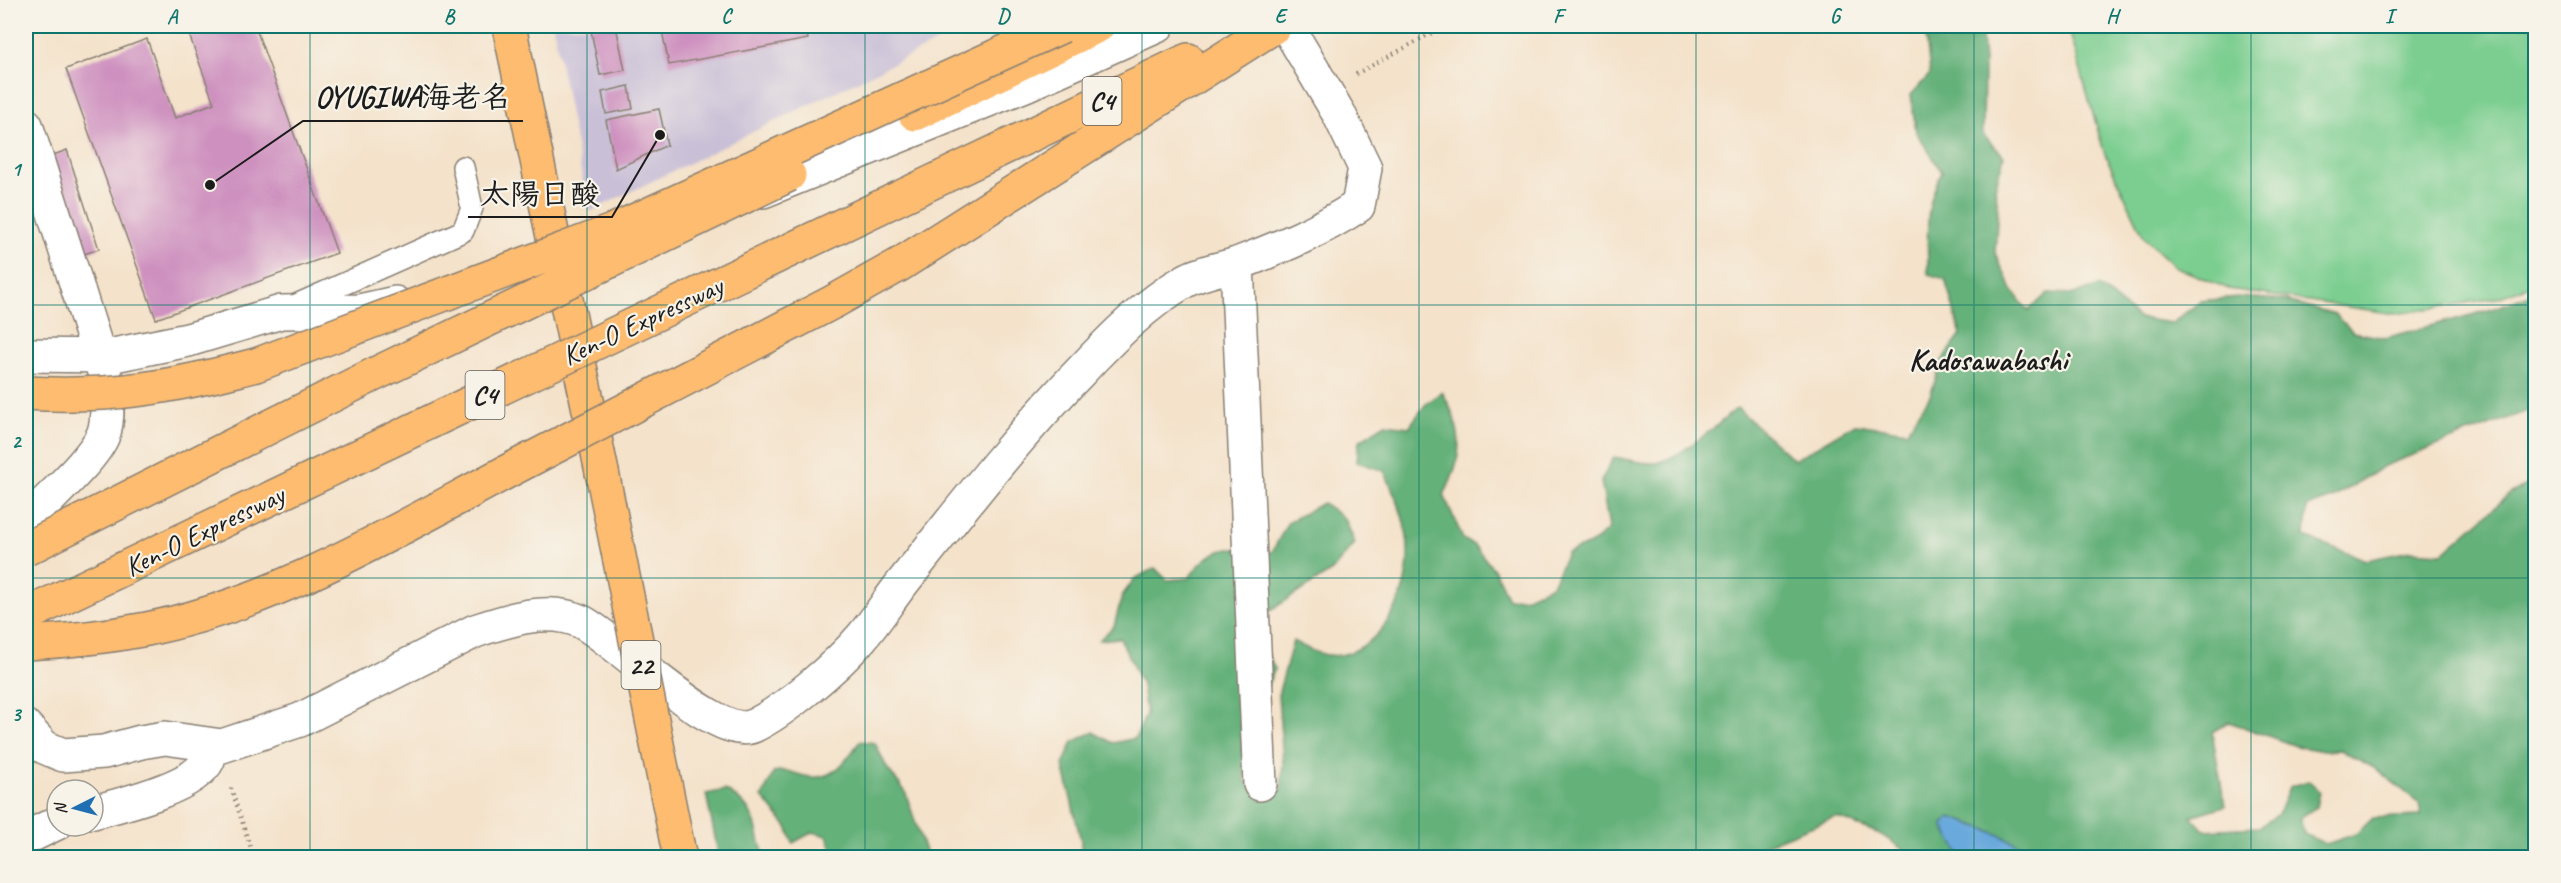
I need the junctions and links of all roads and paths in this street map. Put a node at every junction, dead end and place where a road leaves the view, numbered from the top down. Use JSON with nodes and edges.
{"nodes":[{"id":1,"x":509,"y":26,"type":"edge"},
{"id":2,"x":1062,"y":26,"type":"edge"},
{"id":3,"x":1098,"y":26,"type":"edge"},
{"id":4,"x":1157,"y":26,"type":"edge"},
{"id":5,"x":1260,"y":26,"type":"edge"},
{"id":6,"x":1275,"y":26,"type":"edge"},
{"id":7,"x":1287,"y":26,"type":"edge"},
{"id":8,"x":1445,"y":26,"type":"edge"},
{"id":9,"x":1326,"y":91,"type":"junction"},
{"id":10,"x":26,"y":125,"type":"edge"},
{"id":11,"x":463,"y":167,"type":"dead end"},
{"id":12,"x":557,"y":261,"type":"junction"},
{"id":13,"x":1237,"y":264,"type":"junction"},
{"id":14,"x":281,"y":312,"type":"junction"},
{"id":15,"x":26,"y":355,"type":"edge"},
{"id":16,"x":97,"y":356,"type":"junction"},
{"id":17,"x":26,"y":393,"type":"edge"},
{"id":18,"x":26,"y":523,"type":"edge"},
{"id":19,"x":26,"y":549,"type":"edge"},
{"id":20,"x":26,"y":615,"type":"edge"},
{"id":21,"x":26,"y":643,"type":"edge"},
{"id":22,"x":26,"y":727,"type":"edge"},
{"id":23,"x":216,"y":746,"type":"junction"},
{"id":24,"x":1260,"y":784,"type":"dead end"},
{"id":25,"x":105,"y":809,"type":"edge"},
{"id":26,"x":45,"y":829,"type":"edge"},
{"id":27,"x":26,"y":838,"type":"edge"},
{"id":28,"x":254,"y":858,"type":"edge"},
{"id":29,"x":680,"y":858,"type":"edge"}],
"edges":[{"from":1,"to":12,"type":"main road","number":"22"},
{"from":2,"to":17,"type":"main road","bridge":true},
{"from":3,"to":19,"type":"main road","number":"C4","bridge":true},
{"from":4,"to":12,"type":"street"},
{"from":5,"to":20,"type":"main road","name":"Ken-O Expressway","number":"C4","bridge":true},
{"from":6,"to":21,"type":"main road","bridge":true},
{"from":7,"to":9,"type":"street"},
{"from":8,"to":9,"type":"path"},
{"from":9,"to":13,"type":"street"},
{"from":10,"to":16,"type":"street"},
{"from":11,"to":14,"type":"lane"},
{"from":12,"to":14,"type":"street"},
{"from":12,"to":29,"type":"main road","number":"22","bridge":true},
{"from":13,"to":23,"type":"street"},
{"from":13,"to":24,"type":"street"},
{"from":14,"to":16,"type":"street"},
{"from":15,"to":16,"type":"street"},
{"from":16,"to":18,"type":"street"},
{"from":22,"to":23,"type":"street"},
{"from":23,"to":25,"type":"street"},
{"from":23,"to":28,"type":"path"},
{"from":26,"to":27,"type":"street"}]}
